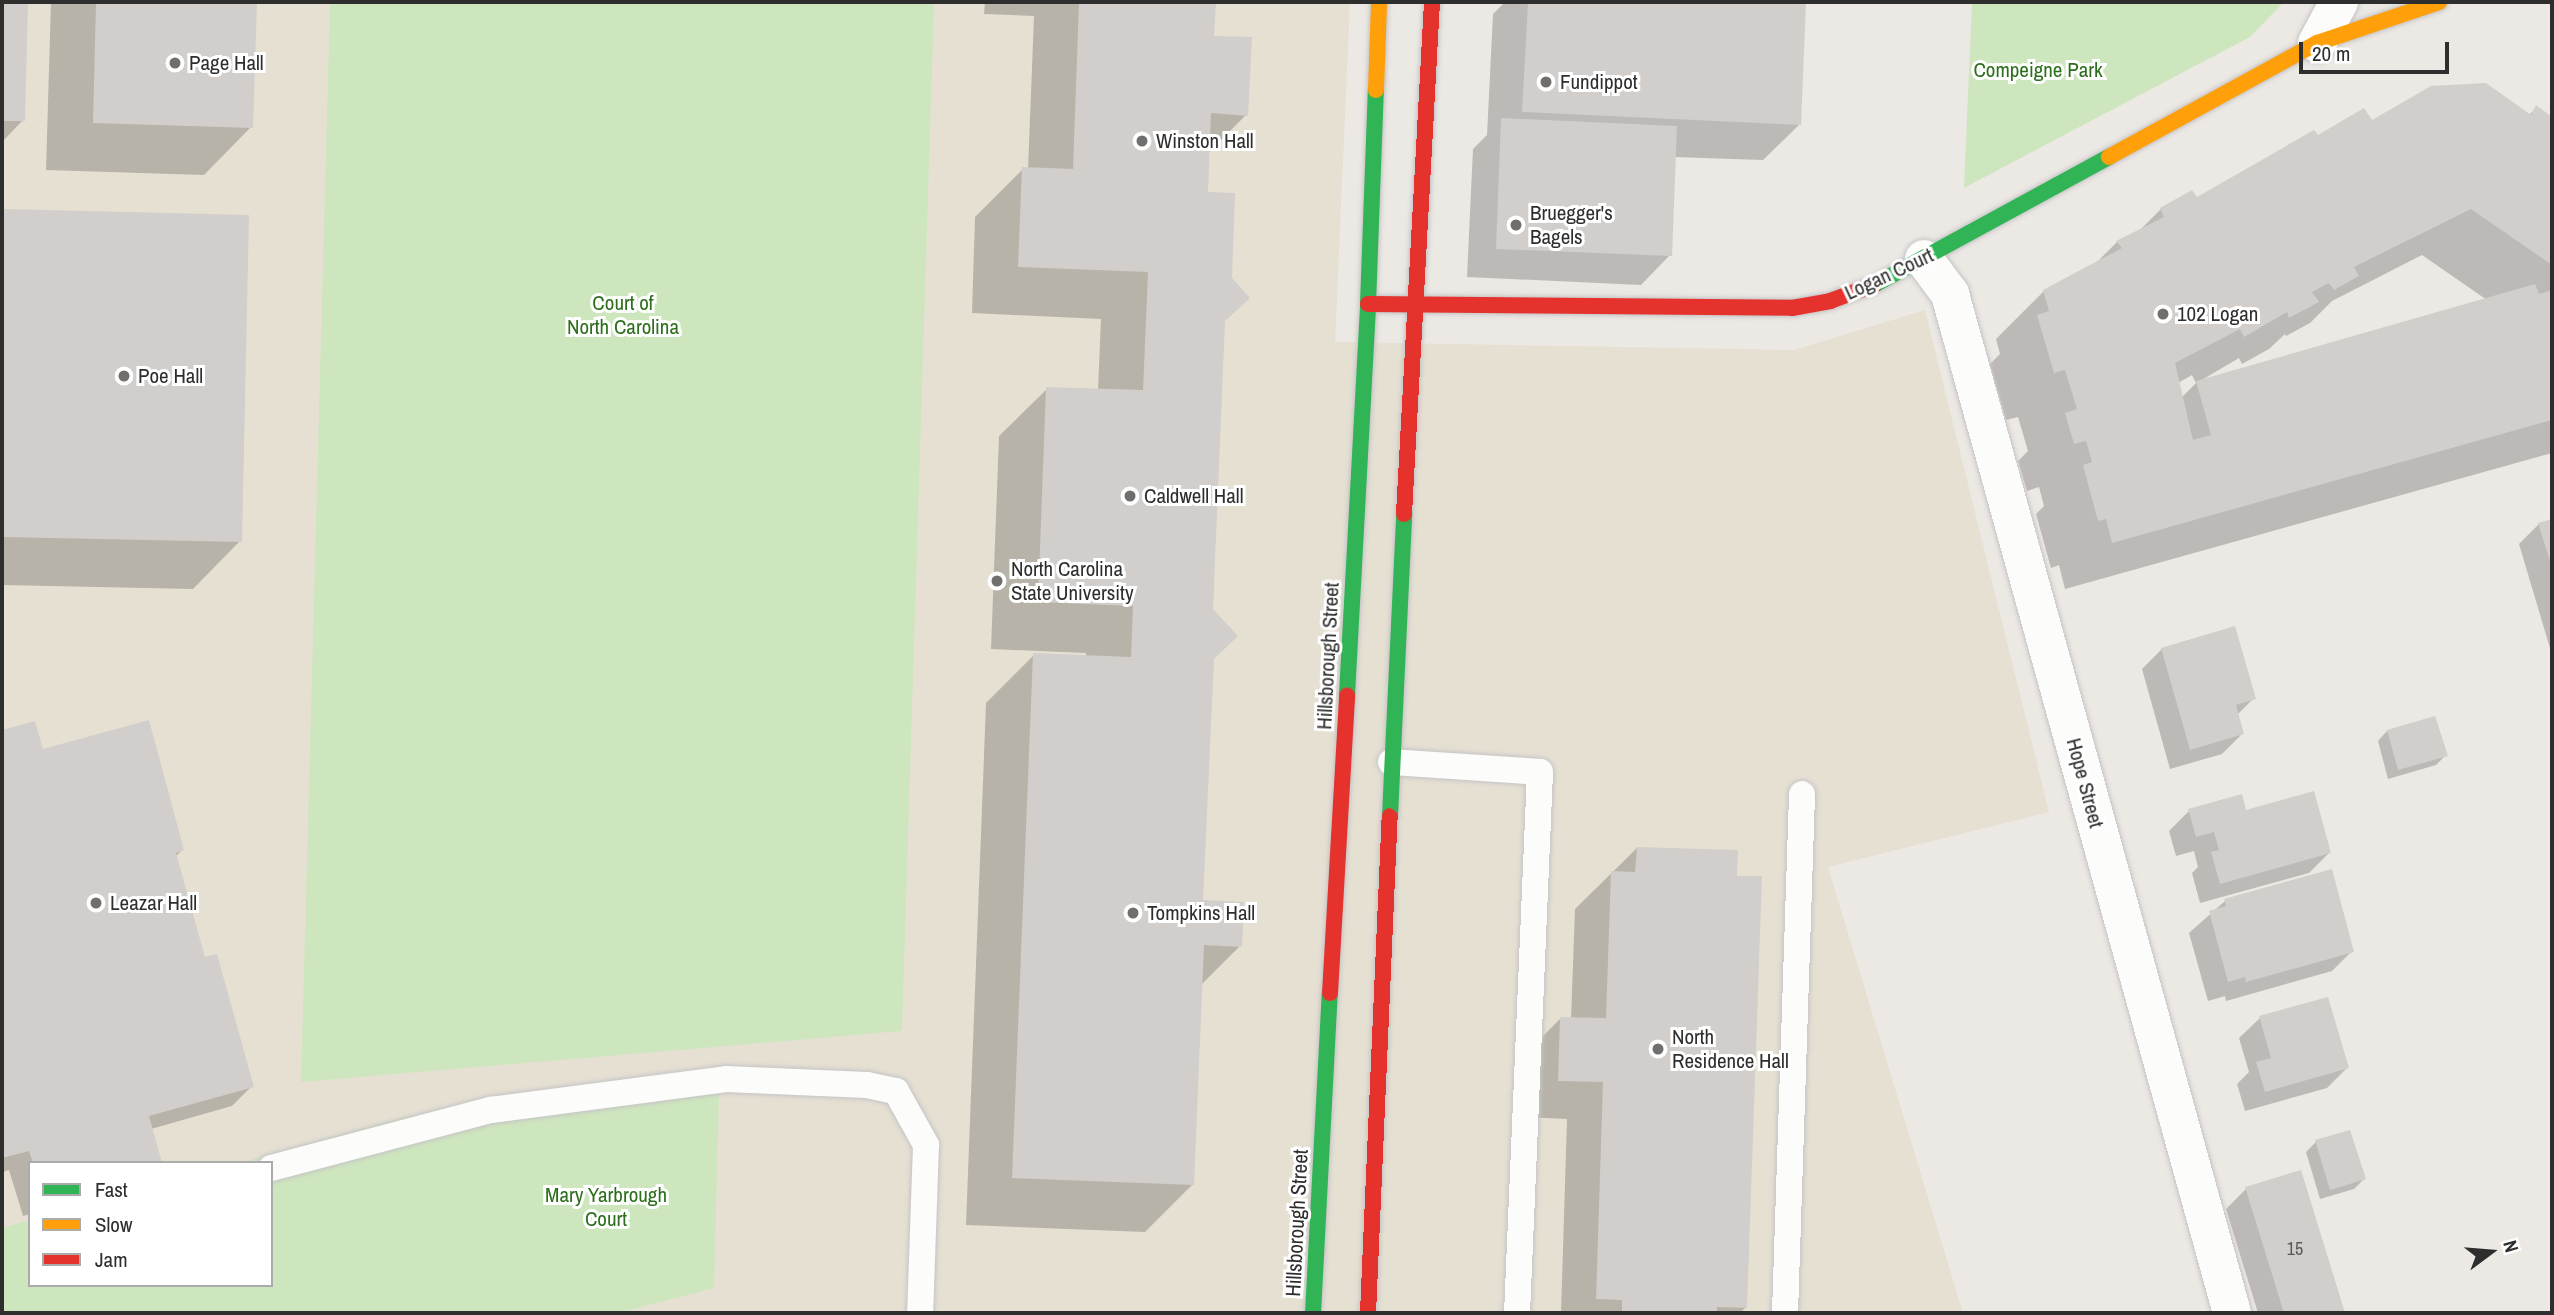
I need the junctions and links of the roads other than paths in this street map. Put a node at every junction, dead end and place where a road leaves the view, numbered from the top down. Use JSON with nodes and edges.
{"nodes":[{"id":1,"x":1379,"y":2,"type":"edge"},
{"id":2,"x":1432,"y":2,"type":"edge"},
{"id":3,"x":2339,"y":2,"type":"edge"},
{"id":4,"x":2439,"y":2,"type":"edge"},
{"id":5,"x":2317,"y":43,"type":"junction"},
{"id":6,"x":1924,"y":259,"type":"junction"},
{"id":7,"x":1368,"y":304,"type":"junction"},
{"id":8,"x":1415,"y":304,"type":"junction"},
{"id":9,"x":1391,"y":762,"type":"junction"},
{"id":10,"x":1802,"y":794,"type":"dead end"},
{"id":11,"x":273,"y":1167,"type":"edge"},
{"id":12,"x":920,"y":1313,"type":"edge"},
{"id":13,"x":1313,"y":1313,"type":"edge"},
{"id":14,"x":1368,"y":1313,"type":"edge"},
{"id":15,"x":1517,"y":1313,"type":"edge"},
{"id":16,"x":1785,"y":1313,"type":"edge"},
{"id":17,"x":2232,"y":1313,"type":"edge"}],
"edges":[{"from":1,"to":7,"type":"main road","name":"Hillsborough Street"},
{"from":2,"to":8,"type":"main road"},
{"from":3,"to":5,"type":"street"},
{"from":4,"to":5,"type":"main road","name":"Logan Court"},
{"from":5,"to":6,"type":"main road","name":"Logan Court"},
{"from":6,"to":8,"type":"main road","name":"Logan Court"},
{"from":6,"to":17,"type":"street","name":"Hope Street"},
{"from":7,"to":8,"type":"main road","name":"Logan Court"},
{"from":7,"to":13,"type":"main road","name":"Hillsborough Street"},
{"from":8,"to":9,"type":"main road"},
{"from":9,"to":14,"type":"main road"},
{"from":9,"to":15,"type":"lane"},
{"from":10,"to":16,"type":"lane"},
{"from":11,"to":12,"type":"lane"}]}
